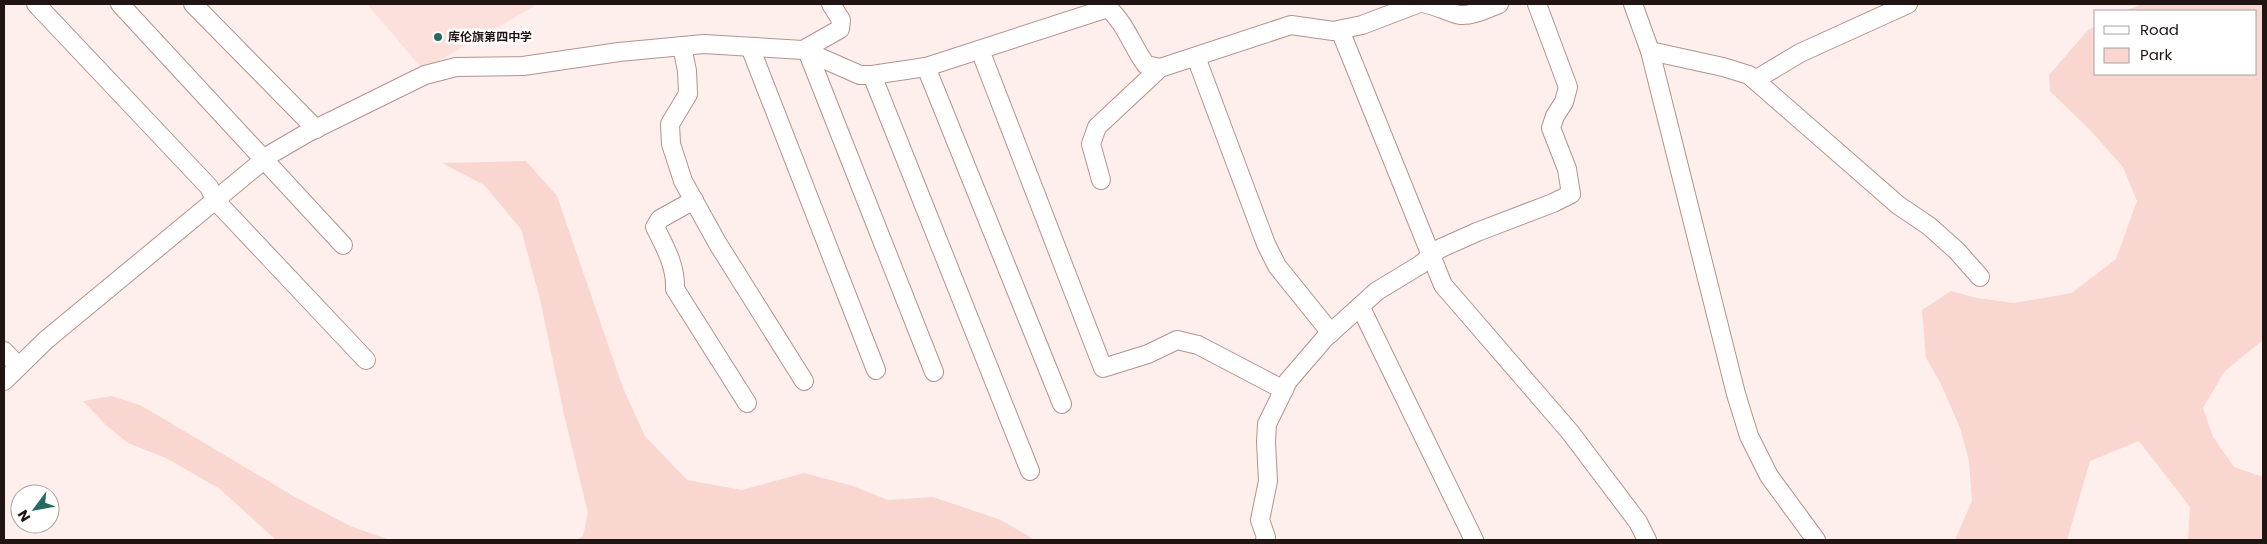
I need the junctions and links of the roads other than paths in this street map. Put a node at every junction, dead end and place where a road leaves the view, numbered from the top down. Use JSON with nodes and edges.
{"nodes":[{"id":1,"x":36,"y":4,"type":"edge"},
{"id":2,"x":120,"y":4,"type":"edge"},
{"id":3,"x":193,"y":4,"type":"edge"},
{"id":4,"x":831,"y":4,"type":"edge"},
{"id":5,"x":1417,"y":4,"type":"edge"},
{"id":6,"x":1426,"y":4,"type":"edge"},
{"id":7,"x":1499,"y":4,"type":"edge"},
{"id":8,"x":1537,"y":4,"type":"edge"},
{"id":9,"x":1633,"y":4,"type":"edge"},
{"id":10,"x":1908,"y":4,"type":"edge"},
{"id":11,"x":1087,"y":9,"type":"edge"},
{"id":12,"x":1340,"y":30,"type":"junction"},
{"id":13,"x":682,"y":46,"type":"junction"},
{"id":14,"x":750,"y":47,"type":"junction"},
{"id":15,"x":980,"y":50,"type":"junction"},
{"id":16,"x":806,"y":51,"type":"junction"},
{"id":17,"x":1650,"y":51,"type":"junction"},
{"id":18,"x":1196,"y":56,"type":"junction"},
{"id":19,"x":926,"y":67,"type":"junction"},
{"id":20,"x":1160,"y":68,"type":"junction"},
{"id":21,"x":872,"y":75,"type":"junction"},
{"id":22,"x":1755,"y":80,"type":"junction"},
{"id":23,"x":316,"y":129,"type":"junction"},
{"id":24,"x":264,"y":160,"type":"junction"},
{"id":25,"x":1101,"y":180,"type":"dead end"},
{"id":26,"x":694,"y":200,"type":"junction"},
{"id":27,"x":216,"y":201,"type":"junction"},
{"id":28,"x":343,"y":245,"type":"dead end"},
{"id":29,"x":1431,"y":256,"type":"junction"},
{"id":30,"x":1980,"y":277,"type":"dead end"},
{"id":31,"x":1360,"y":306,"type":"junction"},
{"id":32,"x":1331,"y":333,"type":"junction"},
{"id":33,"x":4,"y":351,"type":"edge"},
{"id":34,"x":366,"y":360,"type":"dead end"},
{"id":35,"x":18,"y":366,"type":"junction"},
{"id":36,"x":876,"y":370,"type":"dead end"},
{"id":37,"x":934,"y":372,"type":"dead end"},
{"id":38,"x":804,"y":380,"type":"dead end"},
{"id":39,"x":4,"y":381,"type":"edge"},
{"id":40,"x":1284,"y":390,"type":"junction"},
{"id":41,"x":748,"y":403,"type":"dead end"},
{"id":42,"x":1062,"y":404,"type":"dead end"},
{"id":43,"x":1030,"y":471,"type":"dead end"},
{"id":44,"x":1265,"y":540,"type":"edge"},
{"id":45,"x":1474,"y":540,"type":"edge"},
{"id":46,"x":1647,"y":540,"type":"edge"},
{"id":47,"x":1816,"y":540,"type":"edge"}],
"edges":[{"from":1,"to":27,"type":"street"},
{"from":2,"to":24,"type":"street"},
{"from":3,"to":23,"type":"street"},
{"from":4,"to":16,"type":"street"},
{"from":5,"to":12,"type":"street"},
{"from":6,"to":7,"type":"street"},
{"from":8,"to":29,"type":"street"},
{"from":9,"to":17,"type":"street"},
{"from":10,"to":22,"type":"street"},
{"from":11,"to":15,"type":"street"},
{"from":11,"to":20,"type":"street"},
{"from":12,"to":18,"type":"street"},
{"from":12,"to":29,"type":"street"},
{"from":13,"to":14,"type":"street"},
{"from":13,"to":23,"type":"street"},
{"from":13,"to":26,"type":"street"},
{"from":14,"to":16,"type":"street"},
{"from":14,"to":36,"type":"street"},
{"from":15,"to":19,"type":"street"},
{"from":15,"to":40,"type":"street"},
{"from":16,"to":21,"type":"street"},
{"from":16,"to":37,"type":"street"},
{"from":17,"to":22,"type":"street"},
{"from":17,"to":47,"type":"street"},
{"from":18,"to":20,"type":"street"},
{"from":18,"to":32,"type":"street"},
{"from":19,"to":21,"type":"street"},
{"from":19,"to":42,"type":"street"},
{"from":20,"to":25,"type":"street"},
{"from":21,"to":43,"type":"street"},
{"from":22,"to":30,"type":"street"},
{"from":23,"to":24,"type":"street"},
{"from":24,"to":27,"type":"street"},
{"from":24,"to":28,"type":"street"},
{"from":26,"to":38,"type":"street"},
{"from":26,"to":41,"type":"street"},
{"from":27,"to":34,"type":"street"},
{"from":27,"to":35,"type":"street"},
{"from":29,"to":31,"type":"street"},
{"from":29,"to":46,"type":"street"},
{"from":31,"to":32,"type":"street"},
{"from":31,"to":45,"type":"street"},
{"from":32,"to":40,"type":"street"},
{"from":33,"to":35,"type":"street"},
{"from":35,"to":39,"type":"street"},
{"from":40,"to":44,"type":"street"}]}
